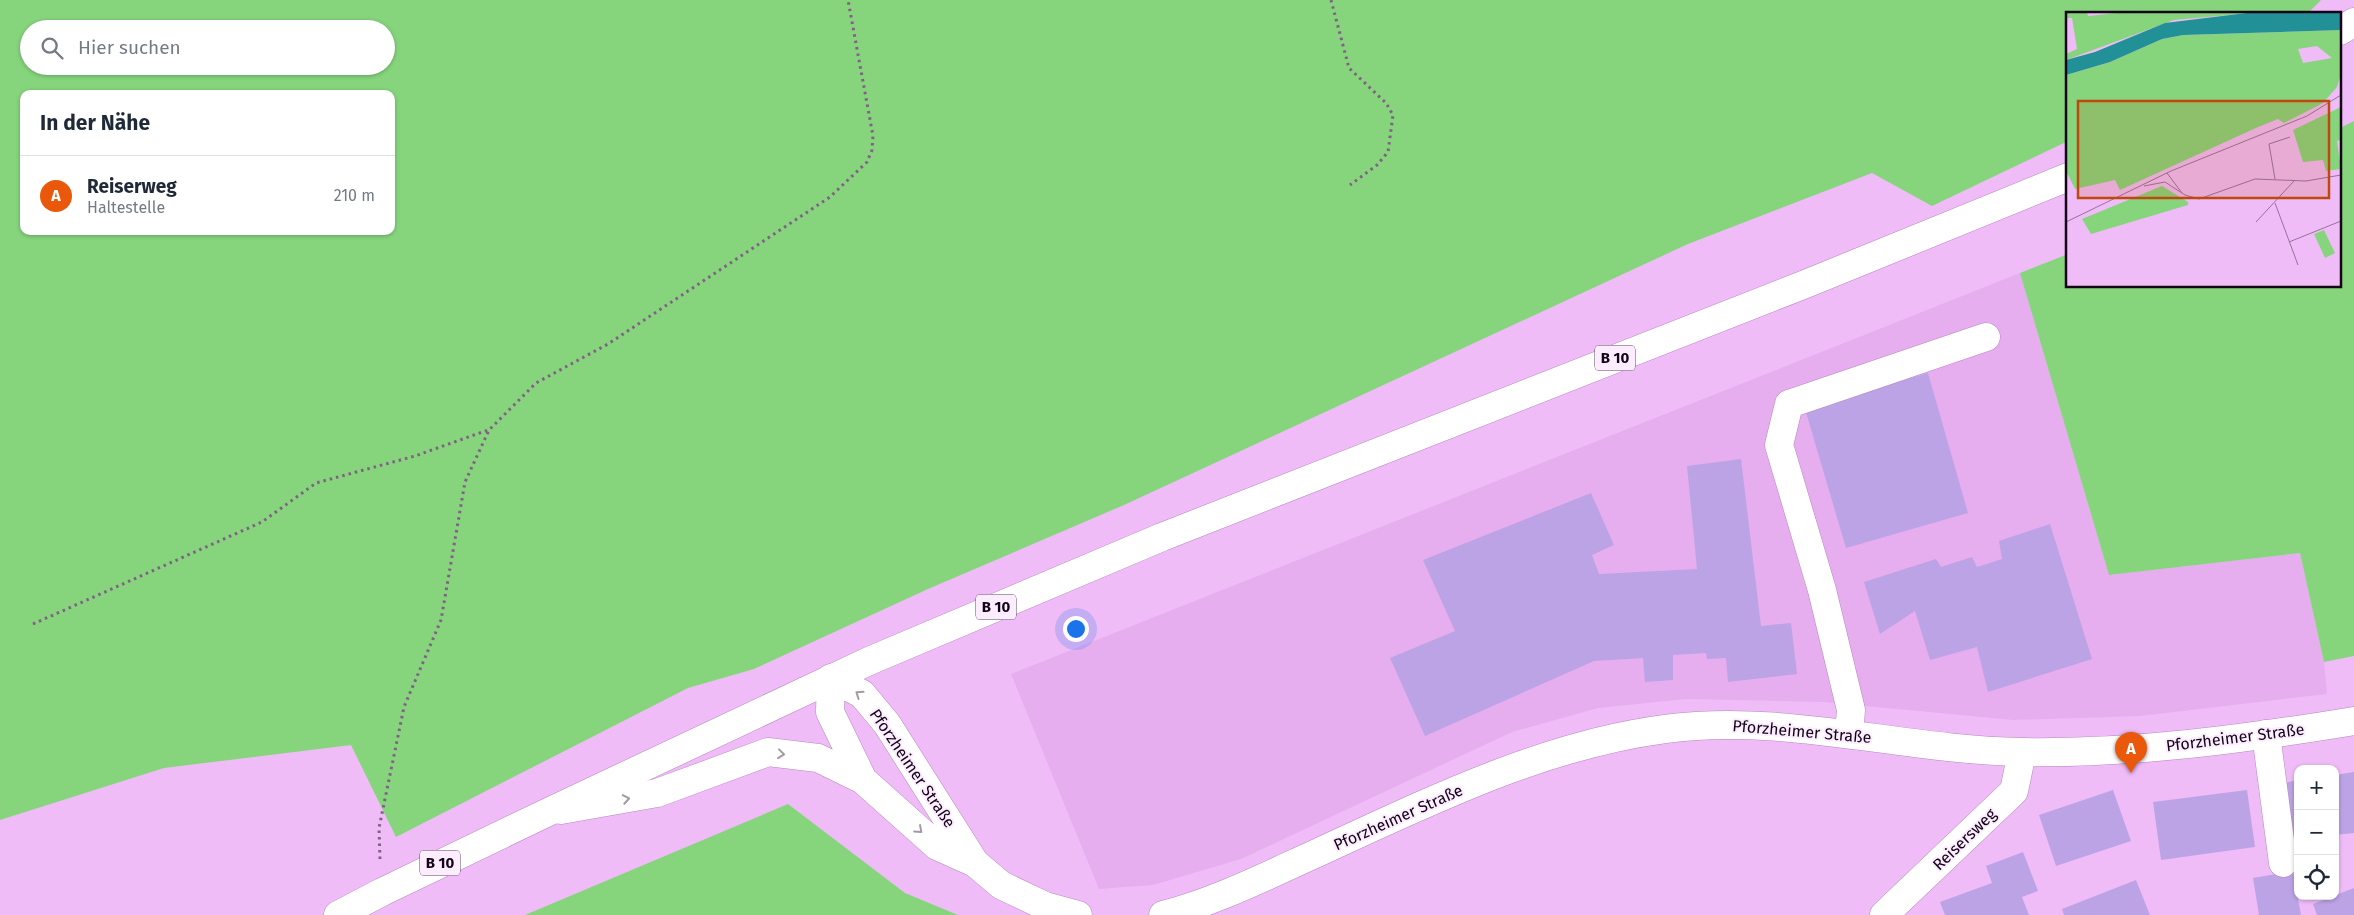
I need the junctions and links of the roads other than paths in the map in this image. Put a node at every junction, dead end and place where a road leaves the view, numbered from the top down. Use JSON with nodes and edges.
{"nodes":[{"id":1,"x":2354,"y":22,"type":"edge"},
{"id":2,"x":2342,"y":30,"type":"edge"},
{"id":3,"x":2066,"y":178,"type":"edge"},
{"id":4,"x":1986,"y":337,"type":"dead end"},
{"id":5,"x":831,"y":678,"type":"junction"},
{"id":6,"x":2354,"y":722,"type":"edge"},
{"id":7,"x":1848,"y":734,"type":"junction"},
{"id":8,"x":2266,"y":734,"type":"junction"},
{"id":9,"x":2022,"y":752,"type":"junction"},
{"id":10,"x":863,"y":780,"type":"junction"},
{"id":11,"x":544,"y":814,"type":"junction"},
{"id":12,"x":976,"y":863,"type":"junction"},
{"id":13,"x":2283,"y":863,"type":"dead end"},
{"id":14,"x":338,"y":915,"type":"edge"},
{"id":15,"x":1078,"y":915,"type":"edge"},
{"id":16,"x":1162,"y":915,"type":"edge"},
{"id":17,"x":1884,"y":915,"type":"edge"}],
"edges":[{"from":1,"to":2,"type":"street"},
{"from":3,"to":5,"type":"street","number":"B 10"},
{"from":4,"to":7,"type":"street"},
{"from":5,"to":10,"type":"street","name":"Pforzheimer Straße"},
{"from":5,"to":11,"type":"street","number":"B 10"},
{"from":12,"to":5,"type":"street","name":"Pforzheimer Straße","one_way":true},
{"from":6,"to":8,"type":"street","name":"Pforzheimer Straße"},
{"from":7,"to":9,"type":"street","name":"Pforzheimer Straße"},
{"from":7,"to":16,"type":"street","name":"Pforzheimer Straße"},
{"from":8,"to":9,"type":"street","name":"Pforzheimer Straße"},
{"from":8,"to":13,"type":"street"},
{"from":9,"to":17,"type":"street","name":"Reisersweg"},
{"from":11,"to":10,"type":"street","name":"Pforzheimer Straße","one_way":true},
{"from":10,"to":12,"type":"street","name":"Pforzheimer Straße","one_way":true},
{"from":11,"to":14,"type":"street","number":"B 10"},
{"from":12,"to":15,"type":"street","name":"Pforzheimer Straße"}]}
